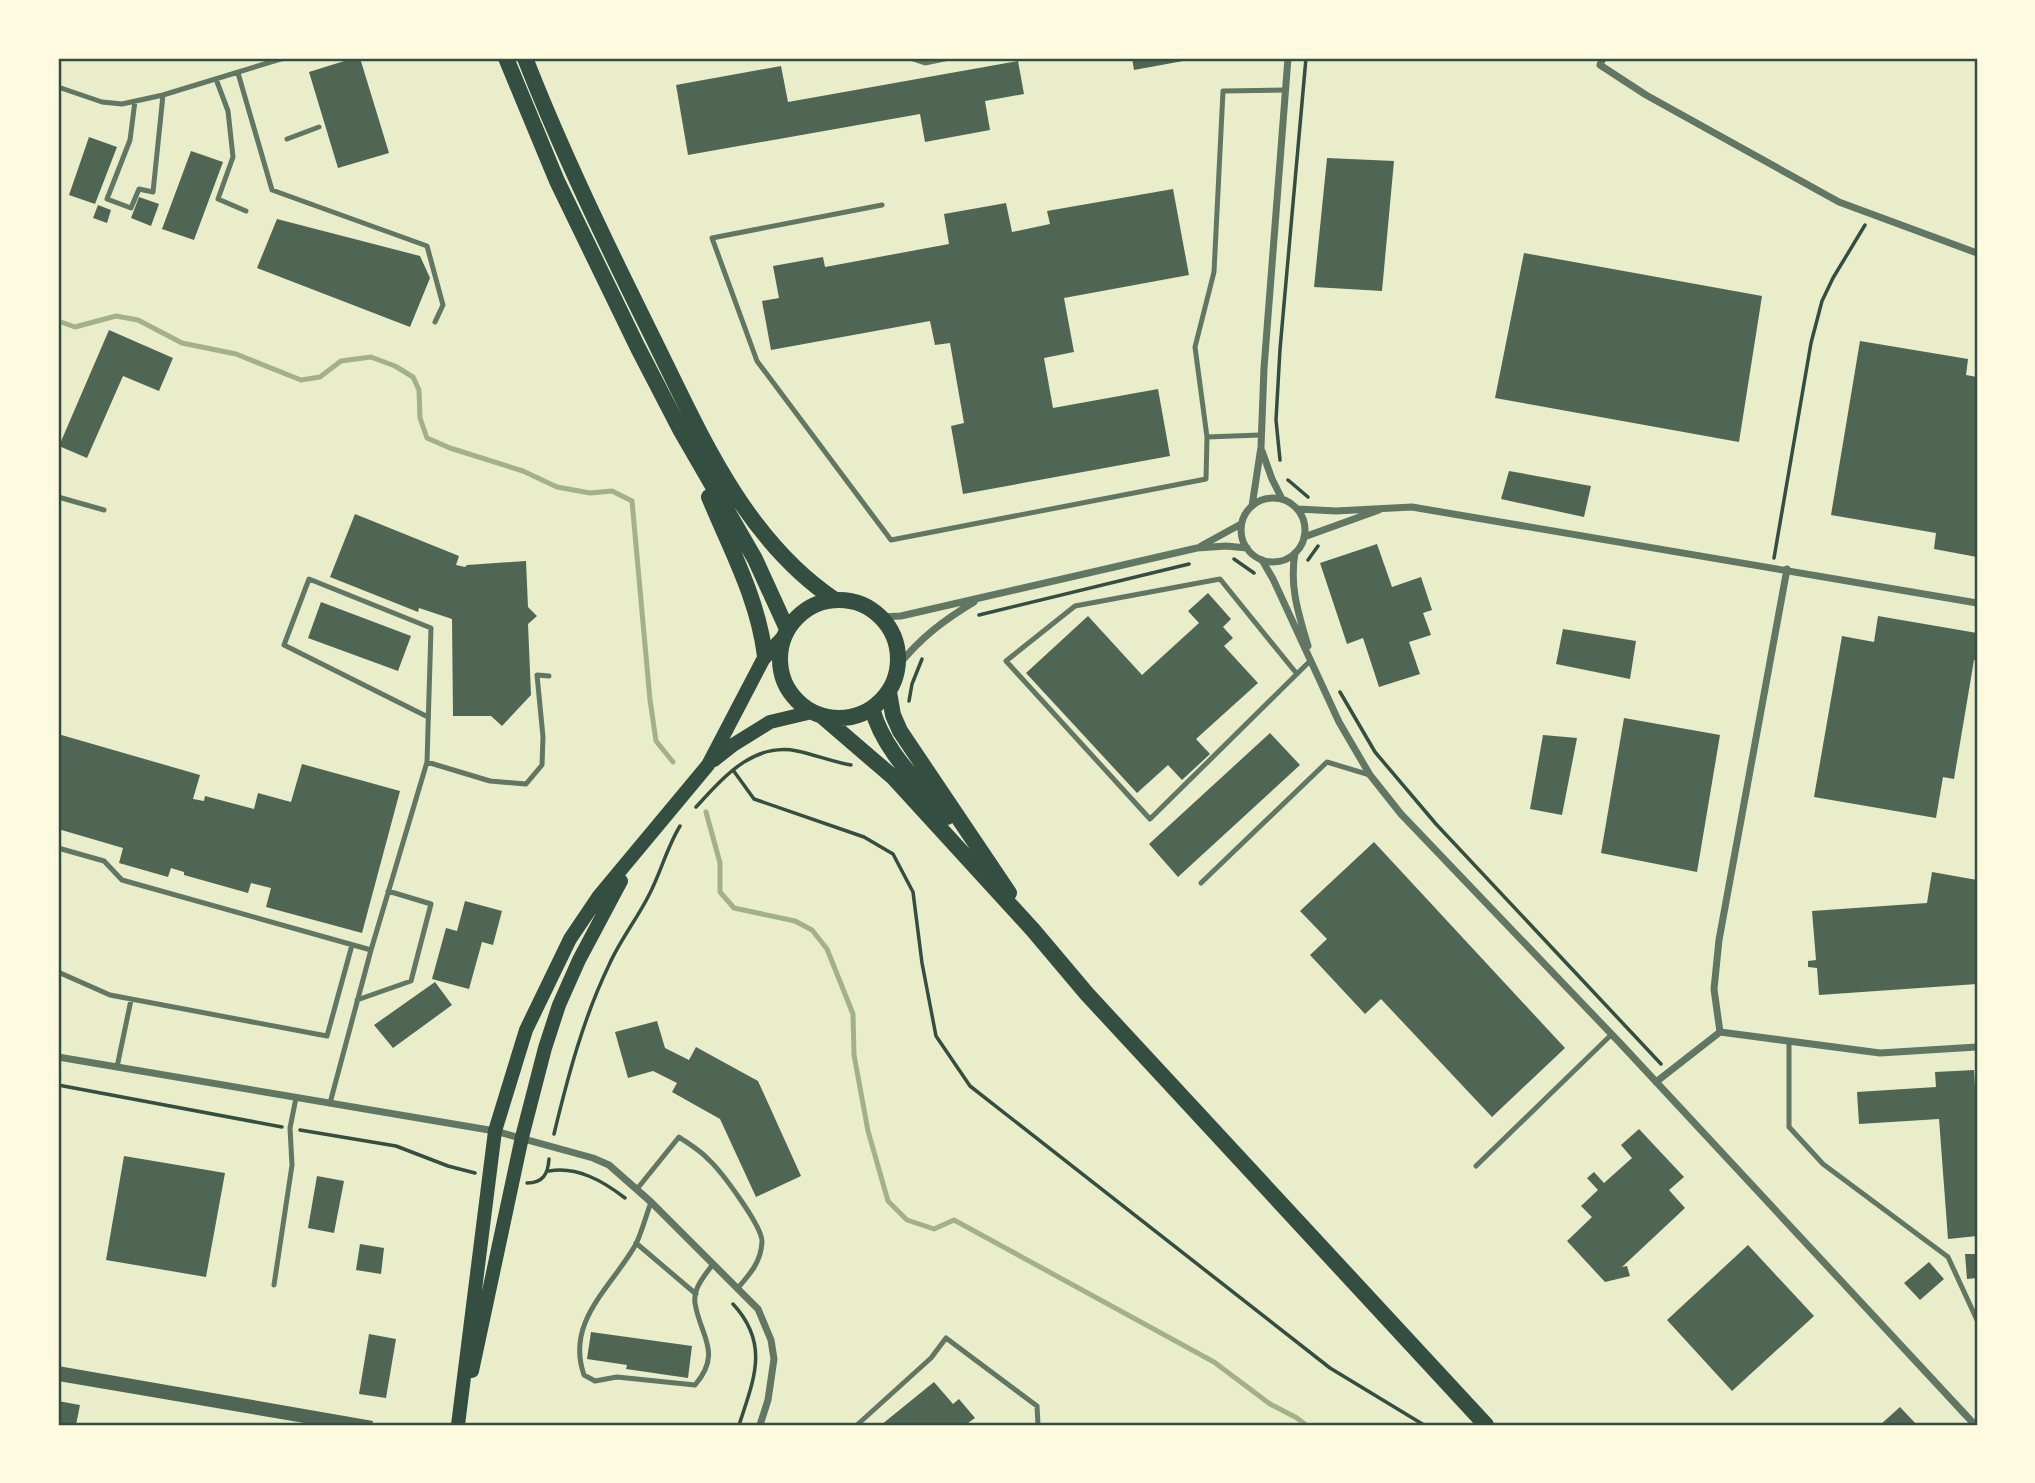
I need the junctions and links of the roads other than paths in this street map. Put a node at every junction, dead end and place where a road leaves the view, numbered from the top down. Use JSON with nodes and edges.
{"nodes":[{"id":1,"x":284,"y":58,"type":"edge"},
{"id":2,"x":506,"y":58,"type":"edge"},
{"id":3,"x":525,"y":58,"type":"edge"},
{"id":4,"x":910,"y":58,"type":"edge"},
{"id":5,"x":949,"y":58,"type":"edge"},
{"id":6,"x":1288,"y":58,"type":"edge"},
{"id":7,"x":1601,"y":61,"type":"edge"},
{"id":8,"x":238,"y":73,"type":"junction"},
{"id":9,"x":216,"y":79,"type":"junction"},
{"id":10,"x":58,"y":87,"type":"edge"},
{"id":11,"x":1285,"y":90,"type":"junction"},
{"id":12,"x":163,"y":95,"type":"junction"},
{"id":13,"x":135,"y":101,"type":"junction"},
{"id":14,"x":320,"y":127,"type":"dead end"},
{"id":15,"x":287,"y":139,"type":"dead end"},
{"id":16,"x":881,"y":205,"type":"dead end"},
{"id":17,"x":246,"y":211,"type":"dead end"},
{"id":18,"x":1977,"y":253,"type":"edge"},
{"id":19,"x":435,"y":322,"type":"dead end"},
{"id":20,"x":681,"y":430,"type":"junction"},
{"id":21,"x":1260,"y":435,"type":"junction"},
{"id":22,"x":1207,"y":437,"type":"junction"},
{"id":23,"x":1261,"y":447,"type":"junction"},
{"id":24,"x":58,"y":497,"type":"edge"},
{"id":25,"x":1283,"y":499,"type":"junction"},
{"id":26,"x":1252,"y":506,"type":"junction"},
{"id":27,"x":1386,"y":508,"type":"junction"},
{"id":28,"x":1298,"y":509,"type":"junction"},
{"id":29,"x":104,"y":510,"type":"dead end"},
{"id":30,"x":1241,"y":524,"type":"junction"},
{"id":31,"x":1304,"y":537,"type":"junction"},
{"id":32,"x":1197,"y":548,"type":"junction"},
{"id":33,"x":1247,"y":548,"type":"junction"},
{"id":34,"x":1295,"y":554,"type":"junction"},
{"id":35,"x":1262,"y":560,"type":"junction"},
{"id":36,"x":1787,"y":569,"type":"junction"},
{"id":37,"x":979,"y":599,"type":"junction"},
{"id":38,"x":835,"y":600,"type":"junction"},
{"id":39,"x":1977,"y":603,"type":"edge"},
{"id":40,"x":881,"y":617,"type":"junction"},
{"id":41,"x":786,"y":632,"type":"junction"},
{"id":42,"x":765,"y":656,"type":"junction"},
{"id":43,"x":1310,"y":661,"type":"junction"},
{"id":44,"x":898,"y":666,"type":"junction"},
{"id":45,"x":1315,"y":671,"type":"junction"},
{"id":46,"x":1297,"y":674,"type":"junction"},
{"id":47,"x":549,"y":676,"type":"dead end"},
{"id":48,"x":889,"y":691,"type":"junction"},
{"id":49,"x":872,"y":708,"type":"junction"},
{"id":50,"x":818,"y":714,"type":"junction"},
{"id":51,"x":428,"y":717,"type":"junction"},
{"id":52,"x":427,"y":762,"type":"junction"},
{"id":53,"x":708,"y":765,"type":"junction"},
{"id":54,"x":1370,"y":775,"type":"junction"},
{"id":55,"x":58,"y":848,"type":"edge"},
{"id":56,"x":639,"y":849,"type":"junction"},
{"id":57,"x":997,"y":874,"type":"junction"},
{"id":58,"x":1201,"y":883,"type":"dead end"},
{"id":59,"x":388,"y":891,"type":"junction"},
{"id":60,"x":1033,"y":930,"type":"junction"},
{"id":61,"x":352,"y":945,"type":"junction"},
{"id":62,"x":371,"y":950,"type":"junction"},
{"id":63,"x":58,"y":972,"type":"edge"},
{"id":64,"x":131,"y":1000,"type":"junction"},
{"id":65,"x":357,"y":1000,"type":"junction"},
{"id":66,"x":1720,"y":1032,"type":"junction"},
{"id":67,"x":1612,"y":1034,"type":"junction"},
{"id":68,"x":1789,"y":1041,"type":"junction"},
{"id":69,"x":1977,"y":1046,"type":"edge"},
{"id":70,"x":58,"y":1057,"type":"edge"},
{"id":71,"x":117,"y":1067,"type":"junction"},
{"id":72,"x":1656,"y":1082,"type":"junction"},
{"id":73,"x":296,"y":1098,"type":"junction"},
{"id":74,"x":330,"y":1103,"type":"junction"},
{"id":75,"x":495,"y":1131,"type":"junction"},
{"id":76,"x":522,"y":1138,"type":"junction"},
{"id":77,"x":1476,"y":1166,"type":"dead end"},
{"id":78,"x":637,"y":1189,"type":"junction"},
{"id":79,"x":651,"y":1202,"type":"junction"},
{"id":80,"x":636,"y":1243,"type":"junction"},
{"id":81,"x":713,"y":1264,"type":"junction"},
{"id":82,"x":274,"y":1285,"type":"dead end"},
{"id":83,"x":737,"y":1289,"type":"junction"},
{"id":84,"x":696,"y":1294,"type":"junction"},
{"id":85,"x":1977,"y":1320,"type":"edge"},
{"id":86,"x":459,"y":1425,"type":"edge"},
{"id":87,"x":760,"y":1425,"type":"edge"},
{"id":88,"x":857,"y":1425,"type":"edge"},
{"id":89,"x":1038,"y":1425,"type":"edge"},
{"id":90,"x":1486,"y":1425,"type":"edge"},
{"id":91,"x":1975,"y":1425,"type":"edge"}],
"edges":[{"from":1,"to":8,"type":"lane"},
{"from":2,"to":20,"type":"main road"},
{"from":3,"to":38,"type":"main road"},
{"from":4,"to":5,"type":"lane"},
{"from":6,"to":11,"type":"street"},
{"from":7,"to":18,"type":"street"},
{"from":8,"to":9,"type":"lane"},
{"from":8,"to":19,"type":"lane"},
{"from":9,"to":12,"type":"lane"},
{"from":9,"to":17,"type":"lane"},
{"from":10,"to":13,"type":"lane"},
{"from":11,"to":21,"type":"street"},
{"from":11,"to":22,"type":"lane"},
{"from":12,"to":13,"type":"lane"},
{"from":12,"to":13,"type":"lane"},
{"from":14,"to":15,"type":"lane"},
{"from":16,"to":22,"type":"lane"},
{"from":20,"to":41,"type":"main road"},
{"from":20,"to":42,"type":"main road"},
{"from":21,"to":22,"type":"lane"},
{"from":21,"to":23,"type":"street"},
{"from":23,"to":25,"type":"street"},
{"from":23,"to":26,"type":"street"},
{"from":24,"to":29,"type":"lane"},
{"from":25,"to":26,"type":"street"},
{"from":25,"to":28,"type":"street"},
{"from":26,"to":30,"type":"street"},
{"from":27,"to":28,"type":"street"},
{"from":27,"to":31,"type":"street"},
{"from":27,"to":36,"type":"street"},
{"from":28,"to":31,"type":"street"},
{"from":30,"to":32,"type":"street"},
{"from":30,"to":33,"type":"street"},
{"from":31,"to":34,"type":"street"},
{"from":32,"to":33,"type":"street"},
{"from":32,"to":37,"type":"street"},
{"from":33,"to":35,"type":"street"},
{"from":34,"to":35,"type":"street"},
{"from":34,"to":45,"type":"street"},
{"from":35,"to":43,"type":"street"},
{"from":36,"to":39,"type":"street"},
{"from":36,"to":66,"type":"street"},
{"from":37,"to":40,"type":"street"},
{"from":37,"to":44,"type":"street"},
{"from":38,"to":40,"type":"main road"},
{"from":38,"to":41,"type":"main road"},
{"from":40,"to":44,"type":"main road"},
{"from":41,"to":42,"type":"main road"},
{"from":41,"to":50,"type":"main road"},
{"from":42,"to":53,"type":"main road"},
{"from":43,"to":45,"type":"street"},
{"from":43,"to":46,"type":"lane"},
{"from":44,"to":48,"type":"main road"},
{"from":45,"to":54,"type":"street"},
{"from":46,"to":46,"type":"lane"},
{"from":47,"to":52,"type":"lane"},
{"from":48,"to":49,"type":"main road"},
{"from":48,"to":57,"type":"main road"},
{"from":49,"to":50,"type":"main road"},
{"from":49,"to":57,"type":"main road"},
{"from":50,"to":53,"type":"main road"},
{"from":50,"to":60,"type":"main road"},
{"from":51,"to":51,"type":"lane"},
{"from":51,"to":52,"type":"lane"},
{"from":52,"to":59,"type":"lane"},
{"from":53,"to":56,"type":"main road"},
{"from":54,"to":58,"type":"lane"},
{"from":54,"to":67,"type":"street"},
{"from":55,"to":61,"type":"lane"},
{"from":56,"to":75,"type":"main road"},
{"from":56,"to":76,"type":"main road"},
{"from":57,"to":60,"type":"main road"},
{"from":59,"to":62,"type":"lane"},
{"from":59,"to":65,"type":"lane"},
{"from":60,"to":90,"type":"main road"},
{"from":61,"to":62,"type":"lane"},
{"from":61,"to":64,"type":"lane"},
{"from":62,"to":65,"type":"lane"},
{"from":63,"to":64,"type":"lane"},
{"from":64,"to":71,"type":"lane"},
{"from":65,"to":74,"type":"lane"},
{"from":66,"to":68,"type":"street"},
{"from":66,"to":72,"type":"street"},
{"from":67,"to":72,"type":"street"},
{"from":67,"to":77,"type":"lane"},
{"from":68,"to":69,"type":"street"},
{"from":68,"to":85,"type":"lane"},
{"from":70,"to":71,"type":"street"},
{"from":71,"to":73,"type":"street"},
{"from":72,"to":91,"type":"street"},
{"from":73,"to":74,"type":"street"},
{"from":73,"to":82,"type":"lane"},
{"from":74,"to":75,"type":"street"},
{"from":75,"to":76,"type":"street"},
{"from":75,"to":86,"type":"main road"},
{"from":76,"to":78,"type":"street"},
{"from":76,"to":86,"type":"main road"},
{"from":78,"to":79,"type":"street"},
{"from":78,"to":83,"type":"lane"},
{"from":79,"to":80,"type":"lane"},
{"from":79,"to":81,"type":"street"},
{"from":80,"to":84,"type":"lane"},
{"from":80,"to":84,"type":"lane"},
{"from":81,"to":83,"type":"street"},
{"from":81,"to":84,"type":"lane"},
{"from":83,"to":87,"type":"street"},
{"from":88,"to":89,"type":"lane"}]}
